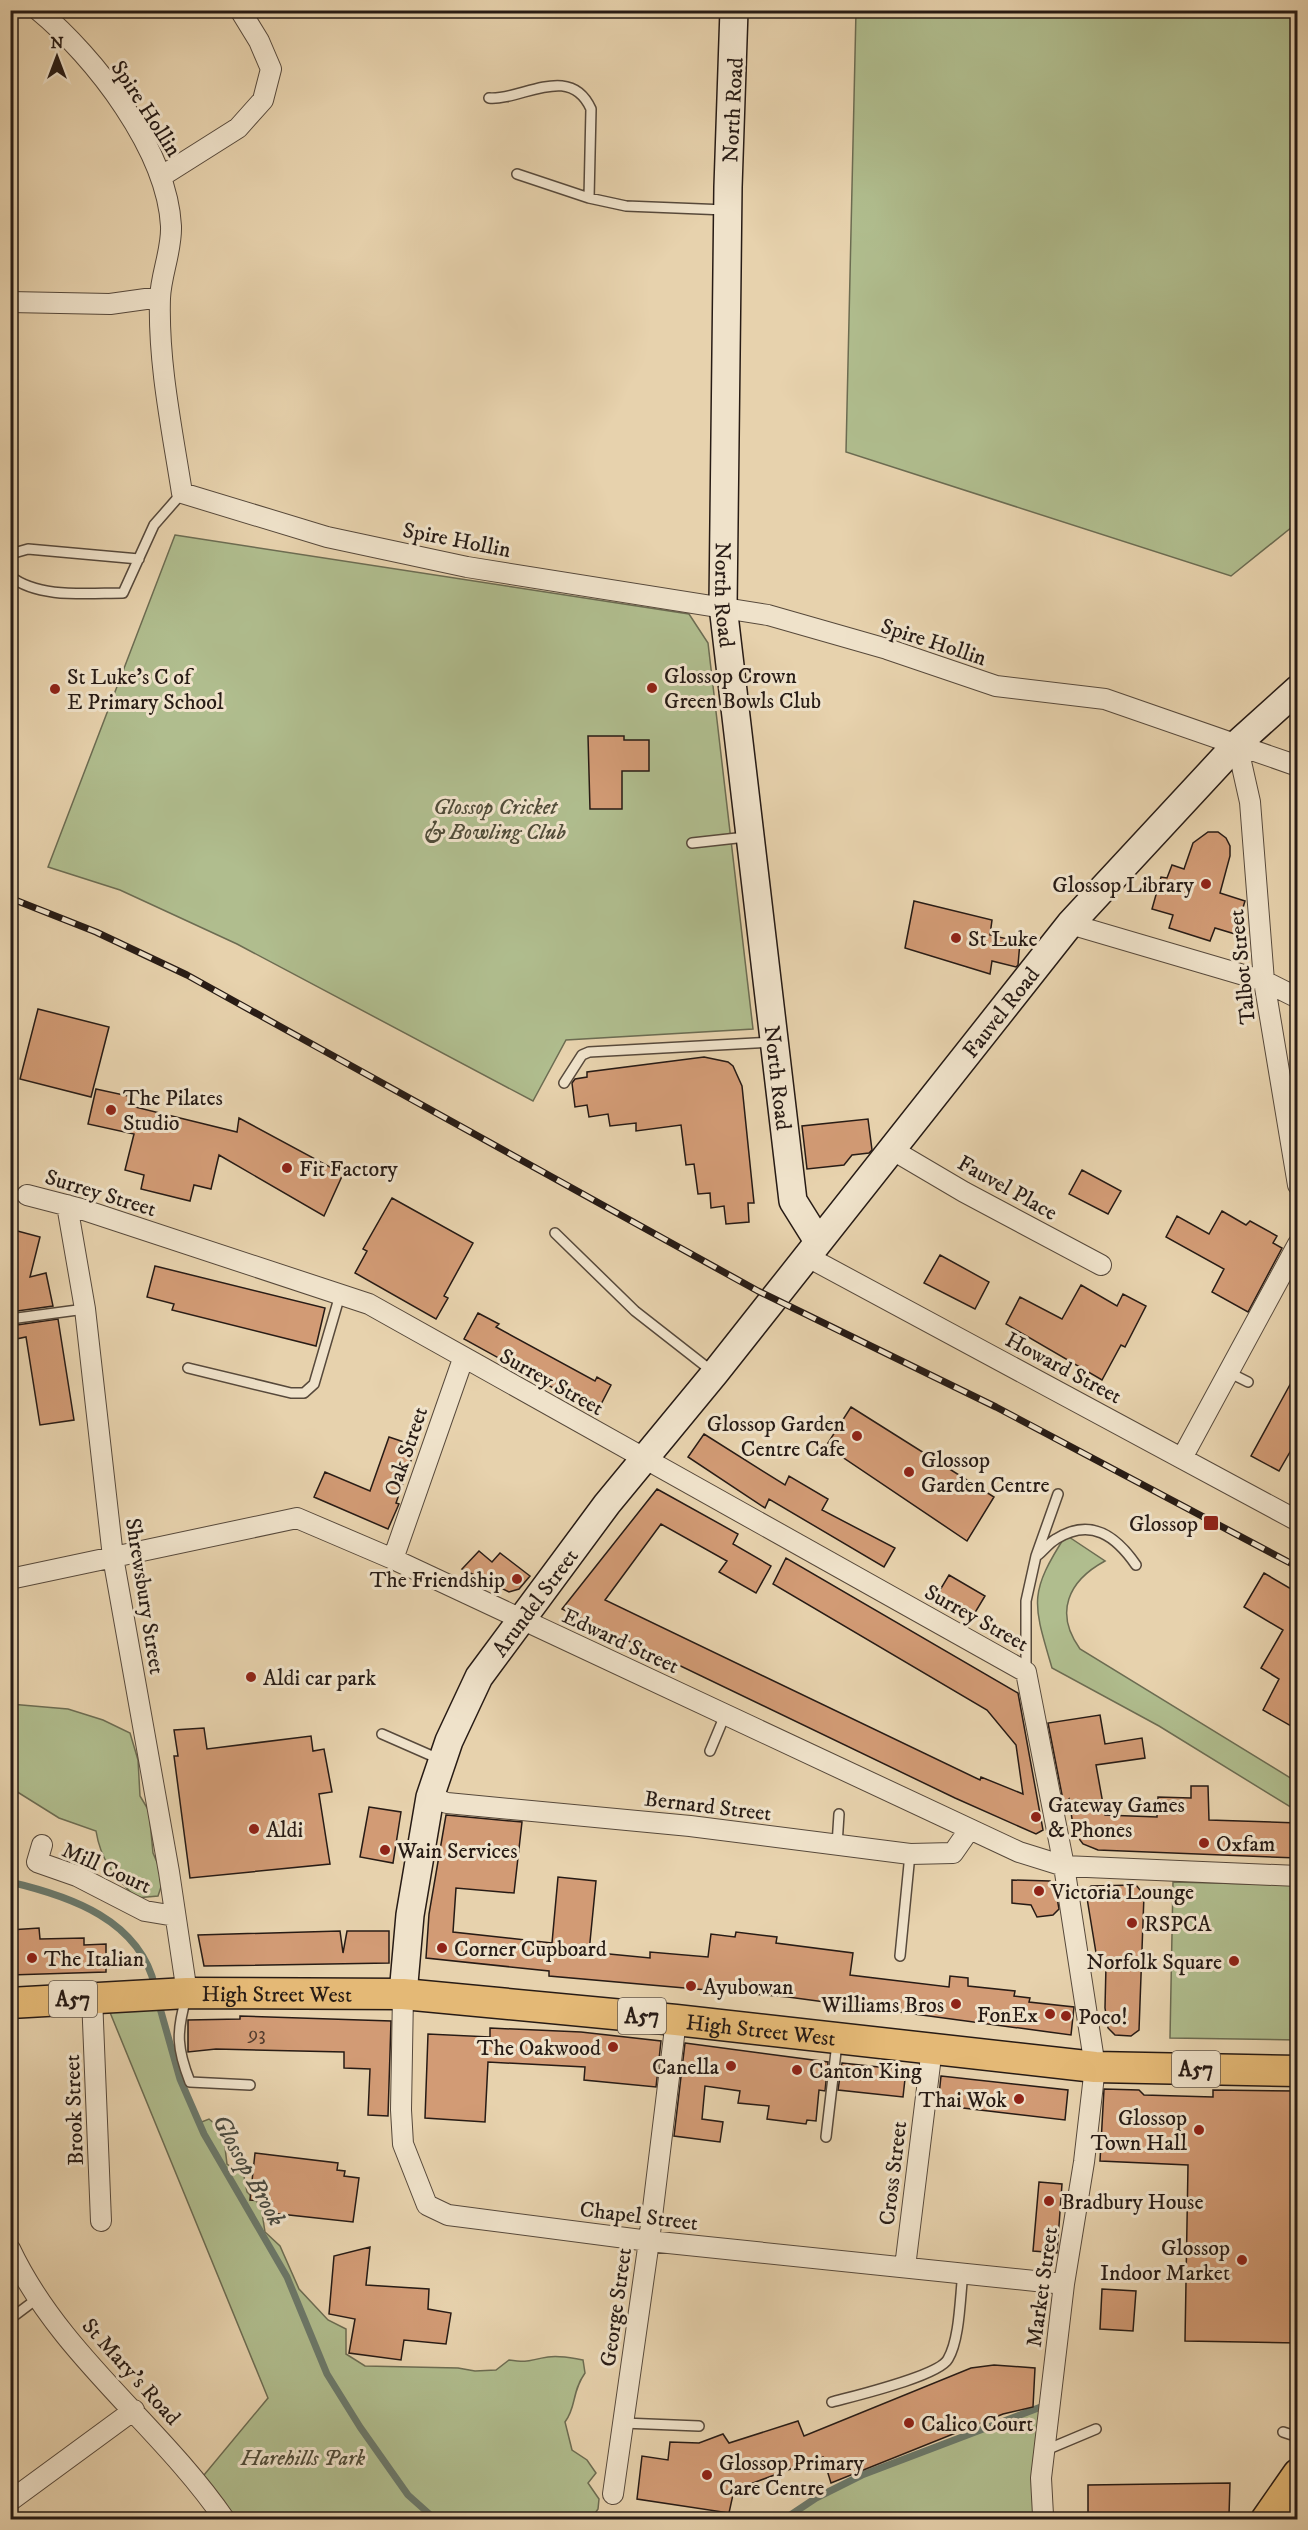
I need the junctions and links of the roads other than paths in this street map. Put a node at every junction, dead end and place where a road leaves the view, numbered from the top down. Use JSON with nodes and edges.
{"nodes":[{"id":1,"x":38,"y":10,"type":"edge"},
{"id":2,"x":240,"y":10,"type":"edge"},
{"id":3,"x":734,"y":10,"type":"edge"},
{"id":4,"x":489,"y":98,"type":"dead end"},
{"id":5,"x":517,"y":174,"type":"dead end"},
{"id":6,"x":162,"y":176,"type":"junction"},
{"id":7,"x":589,"y":198,"type":"junction"},
{"id":8,"x":728,"y":210,"type":"junction"},
{"id":9,"x":160,"y":297,"type":"junction"},
{"id":10,"x":10,"y":302,"type":"edge"},
{"id":11,"x":182,"y":493,"type":"junction"},
{"id":12,"x":10,"y":559,"type":"edge"},
{"id":13,"x":139,"y":559,"type":"junction"},
{"id":14,"x":10,"y":576,"type":"edge"},
{"id":15,"x":723,"y":606,"type":"junction"},
{"id":16,"x":1298,"y":689,"type":"edge"},
{"id":17,"x":1238,"y":744,"type":"junction"},
{"id":18,"x":1298,"y":766,"type":"edge"},
{"id":19,"x":749,"y":836,"type":"junction"},
{"id":20,"x":692,"y":843,"type":"dead end"},
{"id":21,"x":1070,"y":924,"type":"junction"},
{"id":22,"x":1264,"y":981,"type":"junction"},
{"id":23,"x":1298,"y":998,"type":"edge"},
{"id":24,"x":774,"y":1041,"type":"junction"},
{"id":25,"x":564,"y":1083,"type":"dead end"},
{"id":26,"x":891,"y":1149,"type":"junction"},
{"id":27,"x":1298,"y":1185,"type":"edge"},
{"id":28,"x":27,"y":1195,"type":"dead end"},
{"id":29,"x":67,"y":1205,"type":"junction"},
{"id":30,"x":555,"y":1233,"type":"dead end"},
{"id":31,"x":1298,"y":1244,"type":"edge"},
{"id":32,"x":807,"y":1256,"type":"junction"},
{"id":33,"x":1101,"y":1265,"type":"dead end"},
{"id":34,"x":340,"y":1295,"type":"junction"},
{"id":35,"x":85,"y":1309,"type":"junction"},
{"id":36,"x":10,"y":1319,"type":"edge"},
{"id":37,"x":464,"y":1359,"type":"junction"},
{"id":38,"x":188,"y":1368,"type":"dead end"},
{"id":39,"x":1228,"y":1372,"type":"junction"},
{"id":40,"x":715,"y":1373,"type":"junction"},
{"id":41,"x":1248,"y":1382,"type":"dead end"},
{"id":42,"x":1182,"y":1458,"type":"junction"},
{"id":43,"x":645,"y":1461,"type":"junction"},
{"id":44,"x":1058,"y":1494,"type":"dead end"},
{"id":45,"x":1298,"y":1521,"type":"edge"},
{"id":46,"x":113,"y":1557,"type":"junction"},
{"id":47,"x":1036,"y":1557,"type":"junction"},
{"id":48,"x":393,"y":1559,"type":"junction"},
{"id":49,"x":1136,"y":1564,"type":"dead end"},
{"id":50,"x":10,"y":1580,"type":"edge"},
{"id":51,"x":522,"y":1619,"type":"junction"},
{"id":52,"x":1026,"y":1672,"type":"junction"},
{"id":53,"x":725,"y":1716,"type":"junction"},
{"id":54,"x":382,"y":1734,"type":"dead end"},
{"id":55,"x":710,"y":1751,"type":"dead end"},
{"id":56,"x":441,"y":1760,"type":"junction"},
{"id":57,"x":430,"y":1797,"type":"junction"},
{"id":58,"x":838,"y":1814,"type":"dead end"},
{"id":59,"x":969,"y":1830,"type":"junction"},
{"id":60,"x":42,"y":1845,"type":"dead end"},
{"id":61,"x":837,"y":1845,"type":"junction"},
{"id":62,"x":910,"y":1854,"type":"junction"},
{"id":63,"x":1064,"y":1866,"type":"junction"},
{"id":64,"x":1298,"y":1876,"type":"edge"},
{"id":65,"x":175,"y":1916,"type":"junction"},
{"id":66,"x":900,"y":1956,"type":"dead end"},
{"id":67,"x":187,"y":1993,"type":"junction"},
{"id":68,"x":403,"y":1994,"type":"junction"},
{"id":69,"x":92,"y":1997,"type":"junction"},
{"id":70,"x":10,"y":2003,"type":"edge"},
{"id":71,"x":676,"y":2020,"type":"junction"},
{"id":72,"x":838,"y":2037,"type":"junction"},
{"id":73,"x":932,"y":2048,"type":"junction"},
{"id":74,"x":1095,"y":2067,"type":"junction"},
{"id":75,"x":1298,"y":2071,"type":"edge"},
{"id":76,"x":250,"y":2085,"type":"dead end"},
{"id":77,"x":826,"y":2137,"type":"dead end"},
{"id":78,"x":101,"y":2221,"type":"dead end"},
{"id":79,"x":649,"y":2241,"type":"junction"},
{"id":80,"x":10,"y":2250,"type":"edge"},
{"id":81,"x":905,"y":2267,"type":"junction"},
{"id":82,"x":963,"y":2272,"type":"junction"},
{"id":83,"x":1064,"y":2284,"type":"junction"},
{"id":84,"x":38,"y":2298,"type":"junction"},
{"id":85,"x":10,"y":2319,"type":"edge"},
{"id":86,"x":832,"y":2402,"type":"dead end"},
{"id":87,"x":134,"y":2410,"type":"junction"},
{"id":88,"x":623,"y":2423,"type":"junction"},
{"id":89,"x":699,"y":2426,"type":"dead end"},
{"id":90,"x":1096,"y":2429,"type":"dead end"},
{"id":91,"x":1283,"y":2432,"type":"dead end"},
{"id":92,"x":1298,"y":2437,"type":"edge"},
{"id":93,"x":1046,"y":2450,"type":"junction"},
{"id":94,"x":1298,"y":2474,"type":"edge"},
{"id":95,"x":613,"y":2494,"type":"dead end"},
{"id":96,"x":10,"y":2501,"type":"edge"},
{"id":97,"x":225,"y":2520,"type":"edge"},
{"id":98,"x":1041,"y":2520,"type":"edge"},
{"id":99,"x":1266,"y":2520,"type":"edge"}],
"edges":[{"from":1,"to":6,"type":"street","name":"Spire Hollin"},
{"from":2,"to":6,"type":"street"},
{"from":3,"to":8,"type":"street","name":"North Road"},
{"from":4,"to":7,"type":"lane"},
{"from":5,"to":7,"type":"lane"},
{"from":6,"to":9,"type":"street","name":"Spire Hollin"},
{"from":7,"to":8,"type":"lane"},
{"from":8,"to":15,"type":"street","name":"North Road"},
{"from":9,"to":10,"type":"street"},
{"from":9,"to":11,"type":"street","name":"Spire Hollin"},
{"from":11,"to":13,"type":"lane"},
{"from":11,"to":15,"type":"street","name":"Spire Hollin"},
{"from":12,"to":13,"type":"lane"},
{"from":13,"to":14,"type":"lane"},
{"from":15,"to":17,"type":"street","name":"Spire Hollin"},
{"from":15,"to":19,"type":"street","name":"North Road"},
{"from":16,"to":17,"type":"street","name":"Fauvel Road"},
{"from":17,"to":18,"type":"street","name":"Spire Hollin"},
{"from":17,"to":21,"type":"street","name":"Fauvel Road"},
{"from":17,"to":22,"type":"street","name":"Talbot Street"},
{"from":19,"to":20,"type":"lane"},
{"from":19,"to":24,"type":"street","name":"North Road"},
{"from":21,"to":22,"type":"street"},
{"from":21,"to":26,"type":"street","name":"Fauvel Road"},
{"from":22,"to":23,"type":"street"},
{"from":22,"to":27,"type":"street","name":"Talbot Street"},
{"from":24,"to":25,"type":"lane"},
{"from":24,"to":32,"type":"street","name":"North Road"},
{"from":26,"to":32,"type":"street","name":"Fauvel Road"},
{"from":26,"to":33,"type":"street","name":"Fauvel Place"},
{"from":28,"to":29,"type":"street","name":"Surrey Street"},
{"from":29,"to":34,"type":"street","name":"Surrey Street"},
{"from":29,"to":35,"type":"street","name":"Shrewsbury Street"},
{"from":30,"to":40,"type":"lane"},
{"from":31,"to":39,"type":"street"},
{"from":32,"to":40,"type":"street","name":"Arundel Street"},
{"from":32,"to":42,"type":"street","name":"Howard Street"},
{"from":34,"to":37,"type":"street","name":"Surrey Street"},
{"from":34,"to":38,"type":"lane"},
{"from":35,"to":36,"type":"lane"},
{"from":35,"to":46,"type":"street","name":"Shrewsbury Street"},
{"from":37,"to":43,"type":"street","name":"Surrey Street"},
{"from":37,"to":48,"type":"street","name":"Oak Street"},
{"from":39,"to":41,"type":"lane"},
{"from":39,"to":42,"type":"street"},
{"from":40,"to":43,"type":"street","name":"Arundel Street"},
{"from":42,"to":45,"type":"street","name":"Howard Street"},
{"from":43,"to":51,"type":"street","name":"Arundel Street"},
{"from":43,"to":52,"type":"street","name":"Surrey Street"},
{"from":44,"to":47,"type":"lane"},
{"from":46,"to":48,"type":"street","name":"Edward Street"},
{"from":46,"to":50,"type":"street","name":"Edward Street"},
{"from":46,"to":65,"type":"street","name":"Shrewsbury Street"},
{"from":47,"to":49,"type":"lane"},
{"from":47,"to":52,"type":"lane"},
{"from":48,"to":51,"type":"street","name":"Edward Street"},
{"from":51,"to":53,"type":"street","name":"Edward Street"},
{"from":51,"to":56,"type":"street","name":"Arundel Street"},
{"from":52,"to":63,"type":"street","name":"Market Street"},
{"from":53,"to":55,"type":"lane"},
{"from":53,"to":59,"type":"street","name":"Edward Street"},
{"from":54,"to":56,"type":"lane"},
{"from":56,"to":57,"type":"street","name":"Arundel Street"},
{"from":57,"to":61,"type":"street","name":"Bernard Street"},
{"from":57,"to":68,"type":"street","name":"Arundel Street"},
{"from":58,"to":61,"type":"lane"},
{"from":59,"to":62,"type":"street","name":"Bernard Street"},
{"from":59,"to":63,"type":"street","name":"Edward Street"},
{"from":60,"to":65,"type":"street","name":"Mill Court"},
{"from":61,"to":62,"type":"street","name":"Bernard Street"},
{"from":62,"to":66,"type":"lane"},
{"from":63,"to":64,"type":"street","name":"Edward Street"},
{"from":63,"to":74,"type":"street","name":"Market Street"},
{"from":65,"to":67,"type":"street","name":"Shrewsbury Street"},
{"from":67,"to":68,"type":"main road","name":"High Street West","number":"A57"},
{"from":67,"to":69,"type":"main road","number":"A57"},
{"from":67,"to":76,"type":"lane"},
{"from":68,"to":71,"type":"main road","name":"High Street West","number":"A57"},
{"from":68,"to":79,"type":"street","name":"Chapel Street"},
{"from":69,"to":70,"type":"main road","number":"A57"},
{"from":69,"to":78,"type":"street","name":"Brook Street"},
{"from":71,"to":72,"type":"main road","name":"High Street West","number":"A57"},
{"from":71,"to":79,"type":"street","name":"George Street"},
{"from":72,"to":73,"type":"main road","name":"High Street West","number":"A57"},
{"from":72,"to":77,"type":"lane"},
{"from":73,"to":74,"type":"main road","name":"High Street West","number":"A57"},
{"from":73,"to":81,"type":"street","name":"Cross Street"},
{"from":74,"to":75,"type":"main road","name":"High Street West","number":"A57"},
{"from":74,"to":83,"type":"street","name":"Market Street"},
{"from":79,"to":81,"type":"street","name":"Chapel Street"},
{"from":79,"to":88,"type":"street","name":"George Street"},
{"from":80,"to":84,"type":"street","name":"St Mary's Road"},
{"from":81,"to":82,"type":"street","name":"Chapel Street"},
{"from":82,"to":83,"type":"street","name":"Chapel Street"},
{"from":82,"to":86,"type":"lane"},
{"from":83,"to":93,"type":"street","name":"Market Street"},
{"from":84,"to":85,"type":"lane"},
{"from":84,"to":87,"type":"street","name":"St Mary's Road"},
{"from":87,"to":96,"type":"street"},
{"from":87,"to":97,"type":"street","name":"St Mary's Road"},
{"from":88,"to":89,"type":"lane"},
{"from":88,"to":95,"type":"street","name":"George Street"},
{"from":90,"to":93,"type":"lane"},
{"from":91,"to":92,"type":"lane"},
{"from":93,"to":98,"type":"street","name":"Market Street"},
{"from":94,"to":99,"type":"main road"}]}
